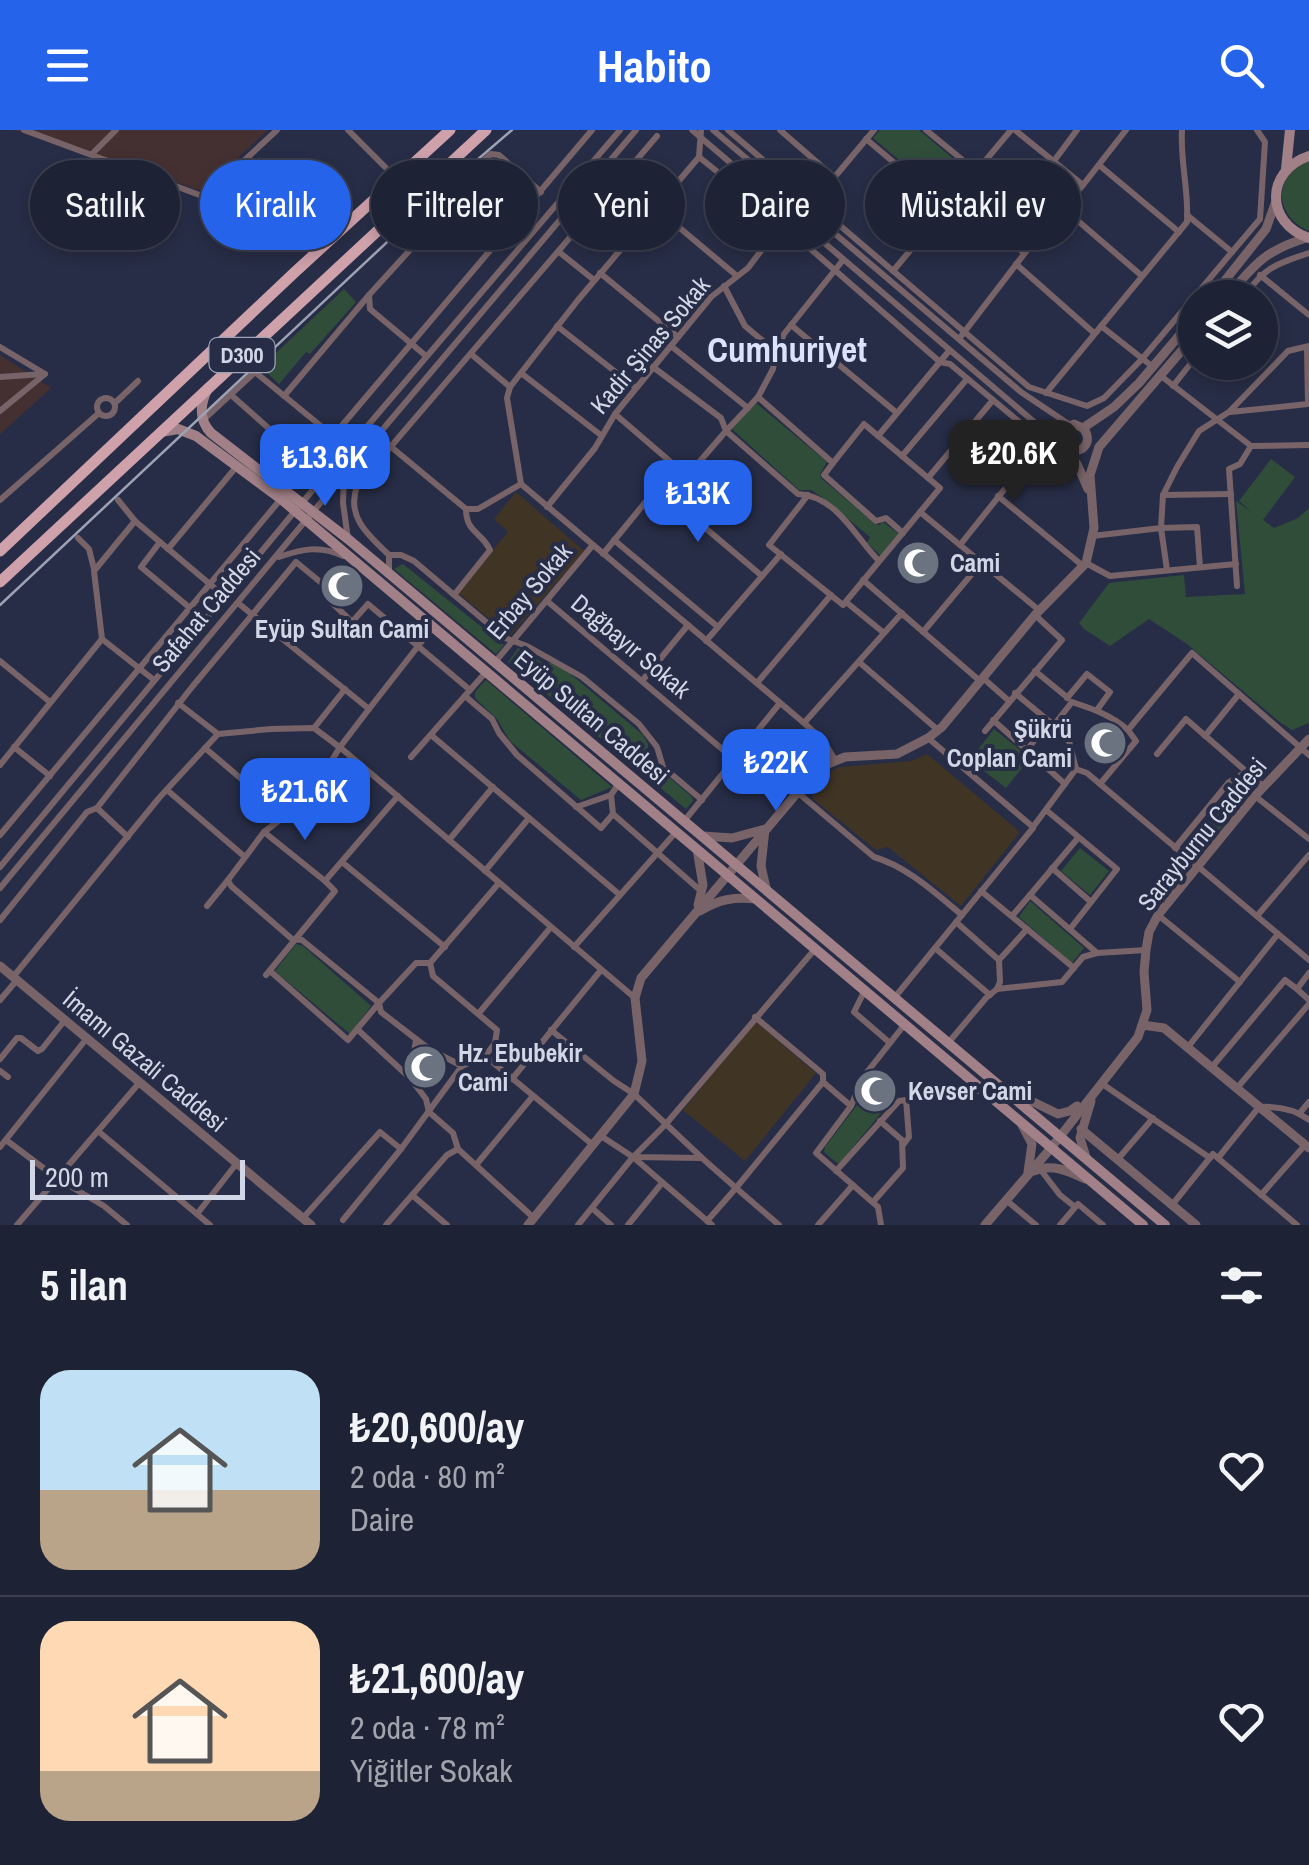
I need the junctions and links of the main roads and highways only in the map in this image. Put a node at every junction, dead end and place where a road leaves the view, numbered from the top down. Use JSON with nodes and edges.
{"nodes":[{"id":1,"x":450,"y":130,"type":"edge"},
{"id":2,"x":486,"y":130,"type":"edge"},
{"id":3,"x":1290,"y":132,"type":"edge"},
{"id":4,"x":1309,"y":156,"type":"edge"},
{"id":5,"x":1286,"y":170,"type":"junction"},
{"id":6,"x":1307,"y":238,"type":"edge"},
{"id":7,"x":209,"y":386,"type":"junction"},
{"id":8,"x":158,"y":433,"type":"junction"},
{"id":9,"x":299,"y":507,"type":"junction"},
{"id":10,"x":310,"y":516,"type":"junction"},
{"id":11,"x":0,"y":550,"type":"edge"},
{"id":12,"x":0,"y":582,"type":"edge"},
{"id":13,"x":1142,"y":1225,"type":"edge"},
{"id":14,"x":1165,"y":1225,"type":"edge"}],
"edges":[{"from":1,"to":11,"type":"highway","number":"D300"},
{"from":2,"to":7,"type":"highway","number":"D300"},
{"from":3,"to":5,"type":"main road"},
{"from":4,"to":5,"type":"main road"},
{"from":5,"to":6,"type":"main road"},
{"from":7,"to":8,"type":"highway","number":"D300"},
{"from":7,"to":9,"type":"main road","name":"Eyüp Sultan Caddesi"},
{"from":8,"to":9,"type":"main road","name":"Eyüp Sultan Caddesi"},
{"from":8,"to":12,"type":"highway","number":"D300"},
{"from":9,"to":10,"type":"main road","name":"Eyüp Sultan Caddesi"},
{"from":10,"to":13,"type":"main road","name":"Eyüp Sultan Caddesi"},
{"from":10,"to":14,"type":"main road","name":"Eyüp Sultan Caddesi"}]}
